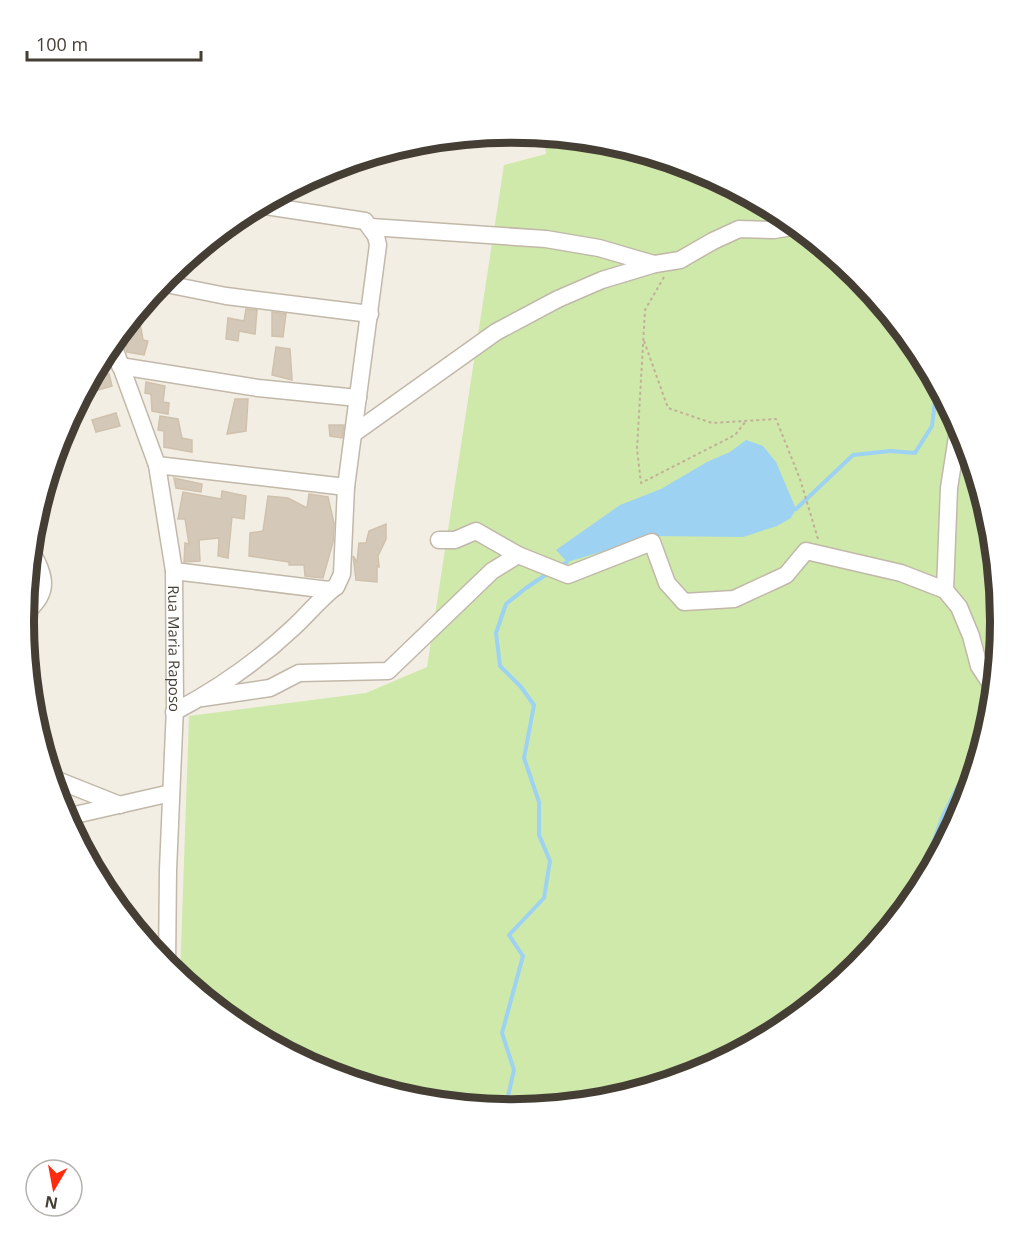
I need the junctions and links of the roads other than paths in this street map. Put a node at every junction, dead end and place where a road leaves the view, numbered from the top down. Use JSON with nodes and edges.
{"nodes":[{"id":1,"x":274,"y":207,"type":"edge"},
{"id":2,"x":371,"y":227,"type":"junction"},
{"id":3,"x":784,"y":228,"type":"edge"},
{"id":4,"x":655,"y":264,"type":"junction"},
{"id":5,"x":173,"y":285,"type":"edge"},
{"id":6,"x":370,"y":314,"type":"junction"},
{"id":7,"x":116,"y":354,"type":"edge"},
{"id":8,"x":120,"y":366,"type":"junction"},
{"id":9,"x":358,"y":398,"type":"junction"},
{"id":10,"x":353,"y":434,"type":"junction"},
{"id":11,"x":955,"y":442,"type":"edge"},
{"id":12,"x":157,"y":465,"type":"junction"},
{"id":13,"x":346,"y":487,"type":"junction"},
{"id":14,"x":439,"y":540,"type":"dead end"},
{"id":15,"x":518,"y":555,"type":"junction"},
{"id":16,"x":38,"y":566,"type":"edge"},
{"id":17,"x":174,"y":571,"type":"junction"},
{"id":18,"x":336,"y":587,"type":"junction"},
{"id":19,"x":945,"y":590,"type":"junction"},
{"id":20,"x":35,"y":603,"type":"edge"},
{"id":21,"x":987,"y":678,"type":"edge"},
{"id":22,"x":202,"y":698,"type":"junction"},
{"id":23,"x":174,"y":712,"type":"junction"},
{"id":24,"x":62,"y":781,"type":"edge"},
{"id":25,"x":171,"y":793,"type":"junction"},
{"id":26,"x":120,"y":805,"type":"junction"},
{"id":27,"x":76,"y":815,"type":"edge"},
{"id":28,"x":167,"y":951,"type":"edge"}],
"edges":[{"from":1,"to":2,"type":"street"},
{"from":2,"to":4,"type":"street"},
{"from":2,"to":6,"type":"street"},
{"from":3,"to":4,"type":"street"},
{"from":4,"to":10,"type":"street"},
{"from":5,"to":6,"type":"street"},
{"from":6,"to":9,"type":"street"},
{"from":7,"to":8,"type":"street","name":"Rua Maria Raposo"},
{"from":8,"to":9,"type":"street"},
{"from":8,"to":12,"type":"street","name":"Rua Maria Raposo"},
{"from":9,"to":10,"type":"street"},
{"from":10,"to":13,"type":"street"},
{"from":11,"to":19,"type":"street"},
{"from":12,"to":13,"type":"street"},
{"from":12,"to":17,"type":"street","name":"Rua Maria Raposo"},
{"from":13,"to":18,"type":"street"},
{"from":14,"to":15,"type":"street"},
{"from":15,"to":19,"type":"street"},
{"from":15,"to":22,"type":"street"},
{"from":16,"to":20,"type":"street"},
{"from":17,"to":18,"type":"street"},
{"from":17,"to":23,"type":"street","name":"Rua Maria Raposo"},
{"from":18,"to":22,"type":"street"},
{"from":19,"to":21,"type":"street"},
{"from":22,"to":23,"type":"street"},
{"from":23,"to":25,"type":"street","name":"Rua Maria Raposo"},
{"from":24,"to":26,"type":"street"},
{"from":25,"to":26,"type":"street"},
{"from":25,"to":28,"type":"street","name":"Rua Maria Raposo"},
{"from":26,"to":27,"type":"street"}]}
